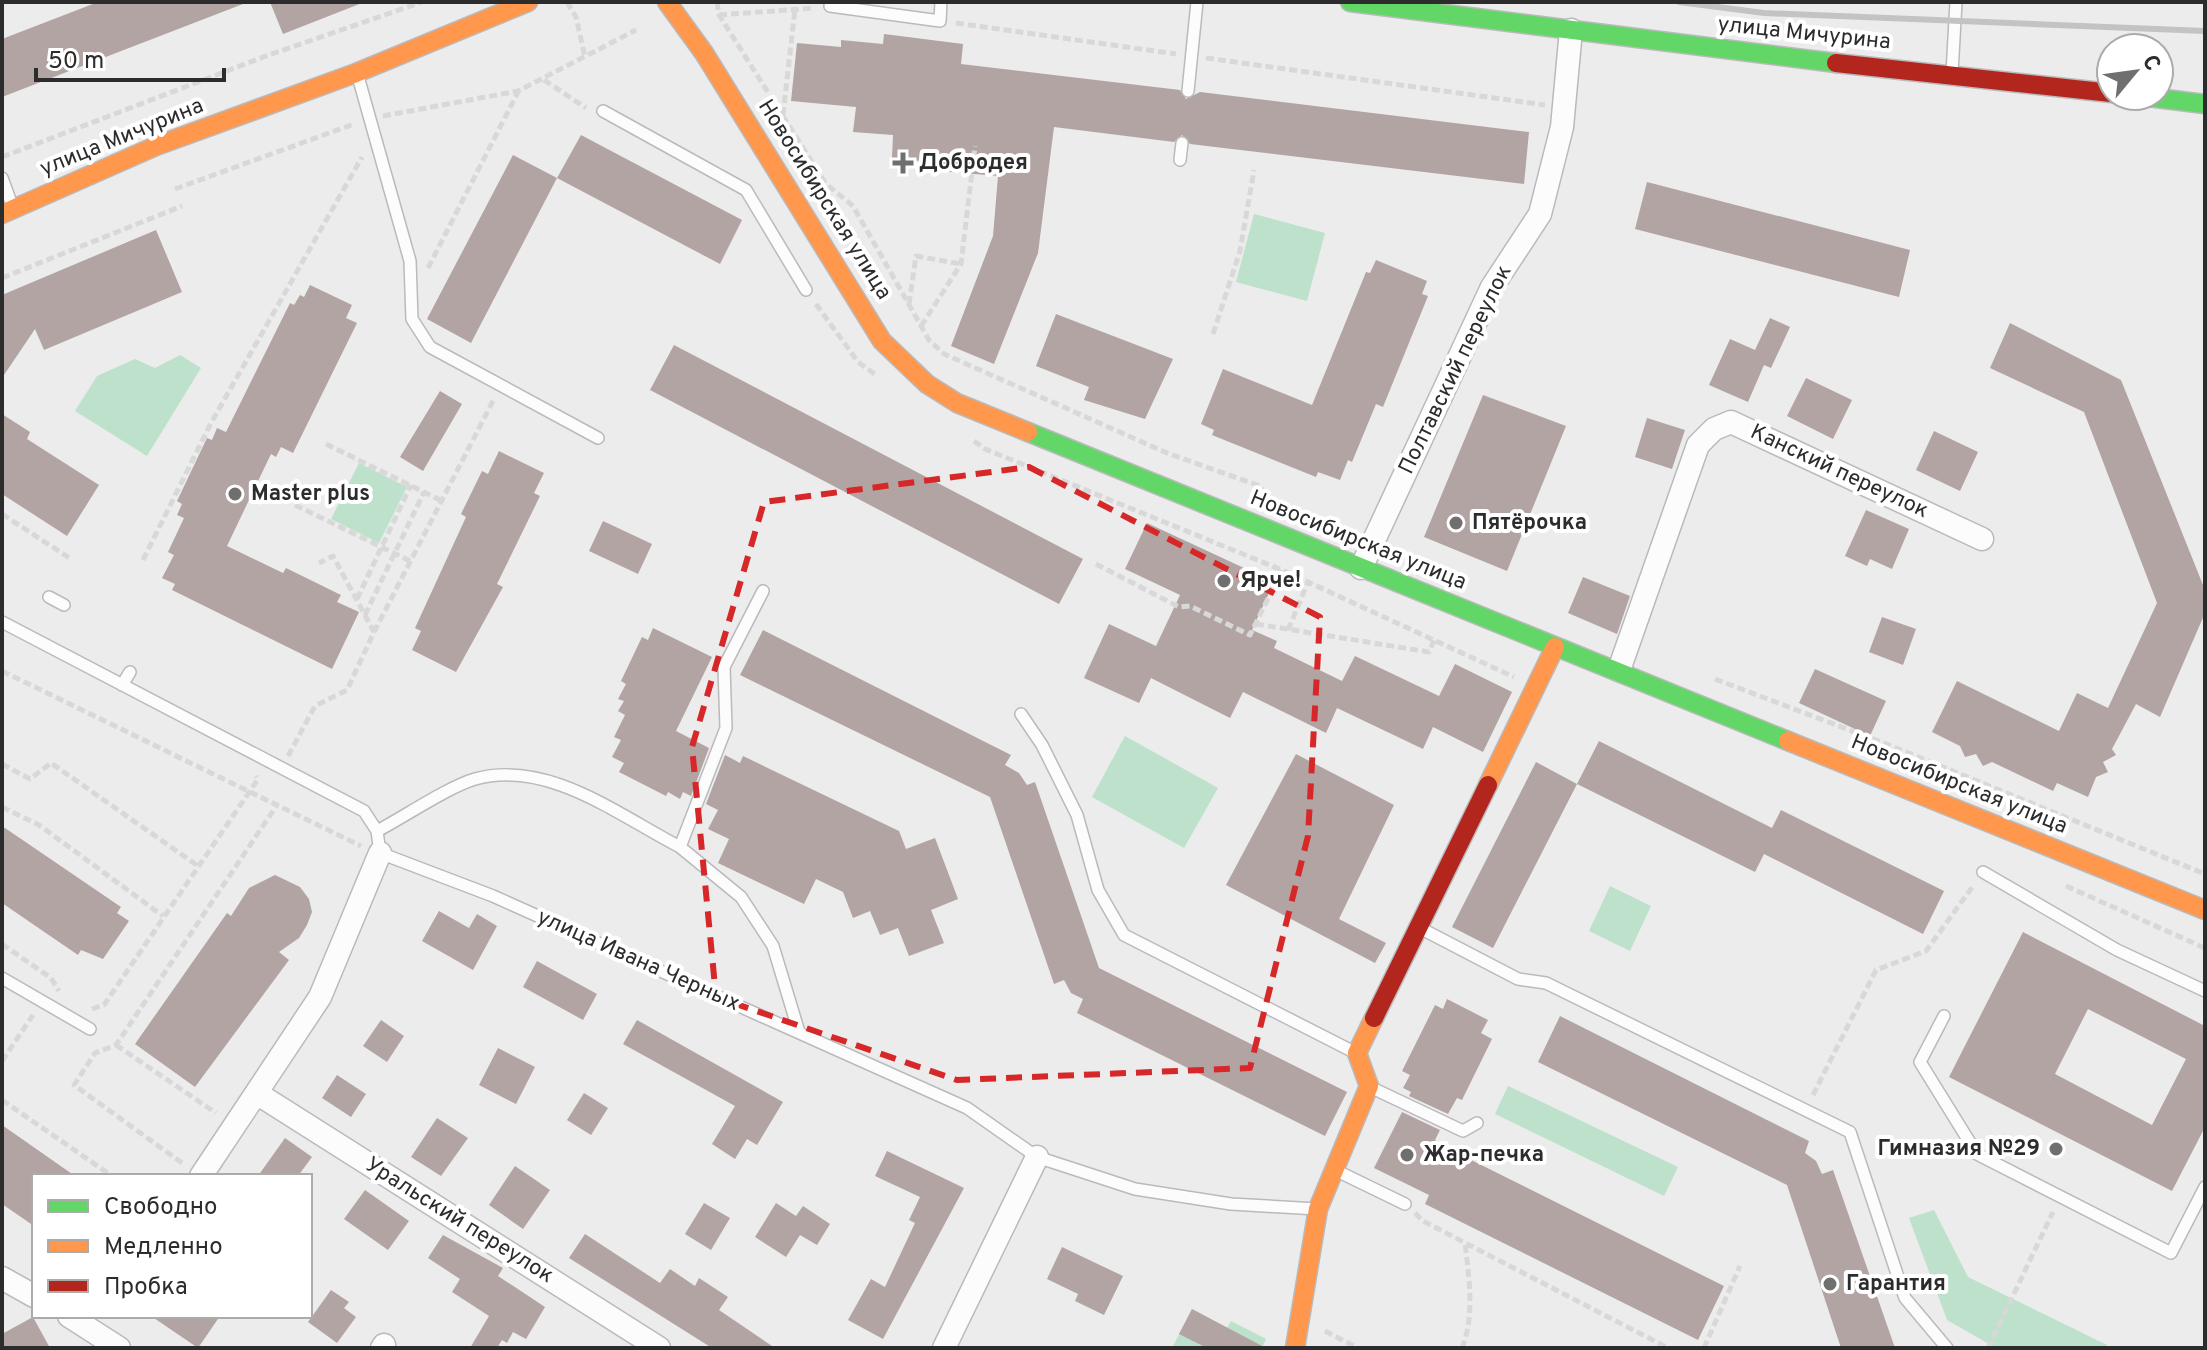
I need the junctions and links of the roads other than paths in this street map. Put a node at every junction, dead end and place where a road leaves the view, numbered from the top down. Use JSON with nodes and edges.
{"nodes":[{"id":1,"x":528,"y":2,"type":"edge"},
{"id":2,"x":667,"y":2,"type":"edge"},
{"id":3,"x":941,"y":2,"type":"edge"},
{"id":4,"x":1197,"y":2,"type":"edge"},
{"id":5,"x":1350,"y":2,"type":"edge"},
{"id":6,"x":1956,"y":2,"type":"edge"},
{"id":7,"x":830,"y":6,"type":"road end"},
{"id":8,"x":1571,"y":30,"type":"junction"},
{"id":9,"x":356,"y":73,"type":"junction"},
{"id":10,"x":1952,"y":73,"type":"junction"},
{"id":11,"x":1188,"y":91,"type":"dead end"},
{"id":12,"x":2095,"y":91,"type":"edge"},
{"id":13,"x":2175,"y":100,"type":"edge"},
{"id":14,"x":2205,"y":104,"type":"edge"},
{"id":15,"x":603,"y":111,"type":"road end"},
{"id":16,"x":1182,"y":143,"type":"dead end"},
{"id":17,"x":1180,"y":160,"type":"dead end"},
{"id":18,"x":2,"y":178,"type":"edge"},
{"id":19,"x":7,"y":212,"type":"edge"},
{"id":20,"x":806,"y":290,"type":"dead end"},
{"id":21,"x":598,"y":438,"type":"dead end"},
{"id":22,"x":1982,"y":539,"type":"dead end"},
{"id":23,"x":1361,"y":568,"type":"junction"},
{"id":24,"x":763,"y":591,"type":"dead end"},
{"id":25,"x":49,"y":597,"type":"dead end"},
{"id":26,"x":64,"y":605,"type":"dead end"},
{"id":27,"x":2,"y":622,"type":"edge"},
{"id":28,"x":1555,"y":647,"type":"junction"},
{"id":29,"x":1619,"y":670,"type":"junction"},
{"id":30,"x":130,"y":672,"type":"dead end"},
{"id":31,"x":122,"y":685,"type":"junction"},
{"id":32,"x":1021,"y":714,"type":"dead end"},
{"id":33,"x":379,"y":842,"type":"junction"},
{"id":34,"x":680,"y":847,"type":"junction"},
{"id":35,"x":1983,"y":872,"type":"road end"},
{"id":36,"x":2205,"y":910,"type":"edge"},
{"id":37,"x":1420,"y":928,"type":"junction"},
{"id":38,"x":2,"y":978,"type":"edge"},
{"id":39,"x":2205,"y":991,"type":"edge"},
{"id":40,"x":1944,"y":1016,"type":"dead end"},
{"id":41,"x":90,"y":1029,"type":"dead end"},
{"id":42,"x":799,"y":1032,"type":"junction"},
{"id":43,"x":1357,"y":1053,"type":"junction"},
{"id":44,"x":1369,"y":1086,"type":"junction"},
{"id":45,"x":258,"y":1094,"type":"junction"},
{"id":46,"x":1477,"y":1123,"type":"dead end"},
{"id":47,"x":1037,"y":1157,"type":"junction"},
{"id":48,"x":1335,"y":1170,"type":"junction"},
{"id":49,"x":195,"y":1172,"type":"edge"},
{"id":50,"x":2205,"y":1187,"type":"edge"},
{"id":51,"x":1405,"y":1204,"type":"road end"},
{"id":52,"x":1318,"y":1209,"type":"junction"},
{"id":53,"x":2,"y":1278,"type":"edge"},
{"id":54,"x":32,"y":1295,"type":"edge"},
{"id":55,"x":78,"y":1318,"type":"edge"},
{"id":56,"x":99,"y":1323,"type":"edge"},
{"id":57,"x":119,"y":1348,"type":"edge"},
{"id":58,"x":659,"y":1348,"type":"edge"},
{"id":59,"x":944,"y":1348,"type":"edge"},
{"id":60,"x":1295,"y":1348,"type":"edge"},
{"id":61,"x":1947,"y":1348,"type":"edge"}],
"edges":[{"from":1,"to":9,"type":"street","name":"улица Мичурина"},
{"from":2,"to":23,"type":"street","name":"Новосибирская улица"},
{"from":3,"to":7,"type":"lane"},
{"from":4,"to":11,"type":"lane"},
{"from":5,"to":8,"type":"street","name":"улица Мичурина"},
{"from":6,"to":10,"type":"lane"},
{"from":8,"to":10,"type":"street","name":"улица Мичурина"},
{"from":8,"to":23,"type":"street","name":"Полтавский переулок"},
{"from":9,"to":19,"type":"street","name":"улица Мичурина"},
{"from":9,"to":21,"type":"lane"},
{"from":10,"to":12,"type":"street","name":"улица Мичурина"},
{"from":13,"to":14,"type":"street"},
{"from":15,"to":20,"type":"lane"},
{"from":16,"to":17,"type":"lane"},
{"from":18,"to":19,"type":"lane"},
{"from":22,"to":29,"type":"street","name":"Канский переулок"},
{"from":23,"to":28,"type":"street","name":"Новосибирская улица"},
{"from":24,"to":34,"type":"lane"},
{"from":25,"to":26,"type":"lane"},
{"from":27,"to":31,"type":"lane","name":"улица Ивана Черных"},
{"from":28,"to":29,"type":"street","name":"Новосибирская улица"},
{"from":28,"to":37,"type":"street"},
{"from":29,"to":36,"type":"street","name":"Новосибирская улица"},
{"from":30,"to":31,"type":"lane"},
{"from":31,"to":33,"type":"lane","name":"улица Ивана Черных"},
{"from":32,"to":43,"type":"lane"},
{"from":33,"to":34,"type":"lane"},
{"from":33,"to":42,"type":"lane","name":"улица Ивана Черных"},
{"from":33,"to":45,"type":"street"},
{"from":34,"to":42,"type":"lane"},
{"from":35,"to":39,"type":"lane"},
{"from":37,"to":43,"type":"street"},
{"from":37,"to":61,"type":"lane"},
{"from":38,"to":41,"type":"lane"},
{"from":40,"to":50,"type":"lane"},
{"from":42,"to":47,"type":"lane","name":"улица Ивана Черных"},
{"from":43,"to":44,"type":"street"},
{"from":44,"to":46,"type":"lane"},
{"from":44,"to":48,"type":"street"},
{"from":45,"to":49,"type":"street"},
{"from":45,"to":58,"type":"street","name":"Уральский переулок"},
{"from":47,"to":52,"type":"lane","name":"улица Ивана Черных"},
{"from":47,"to":59,"type":"street"},
{"from":48,"to":51,"type":"lane"},
{"from":48,"to":52,"type":"street"},
{"from":52,"to":60,"type":"street"},
{"from":53,"to":54,"type":"street"},
{"from":55,"to":56,"type":"street"},
{"from":56,"to":57,"type":"street"}]}
